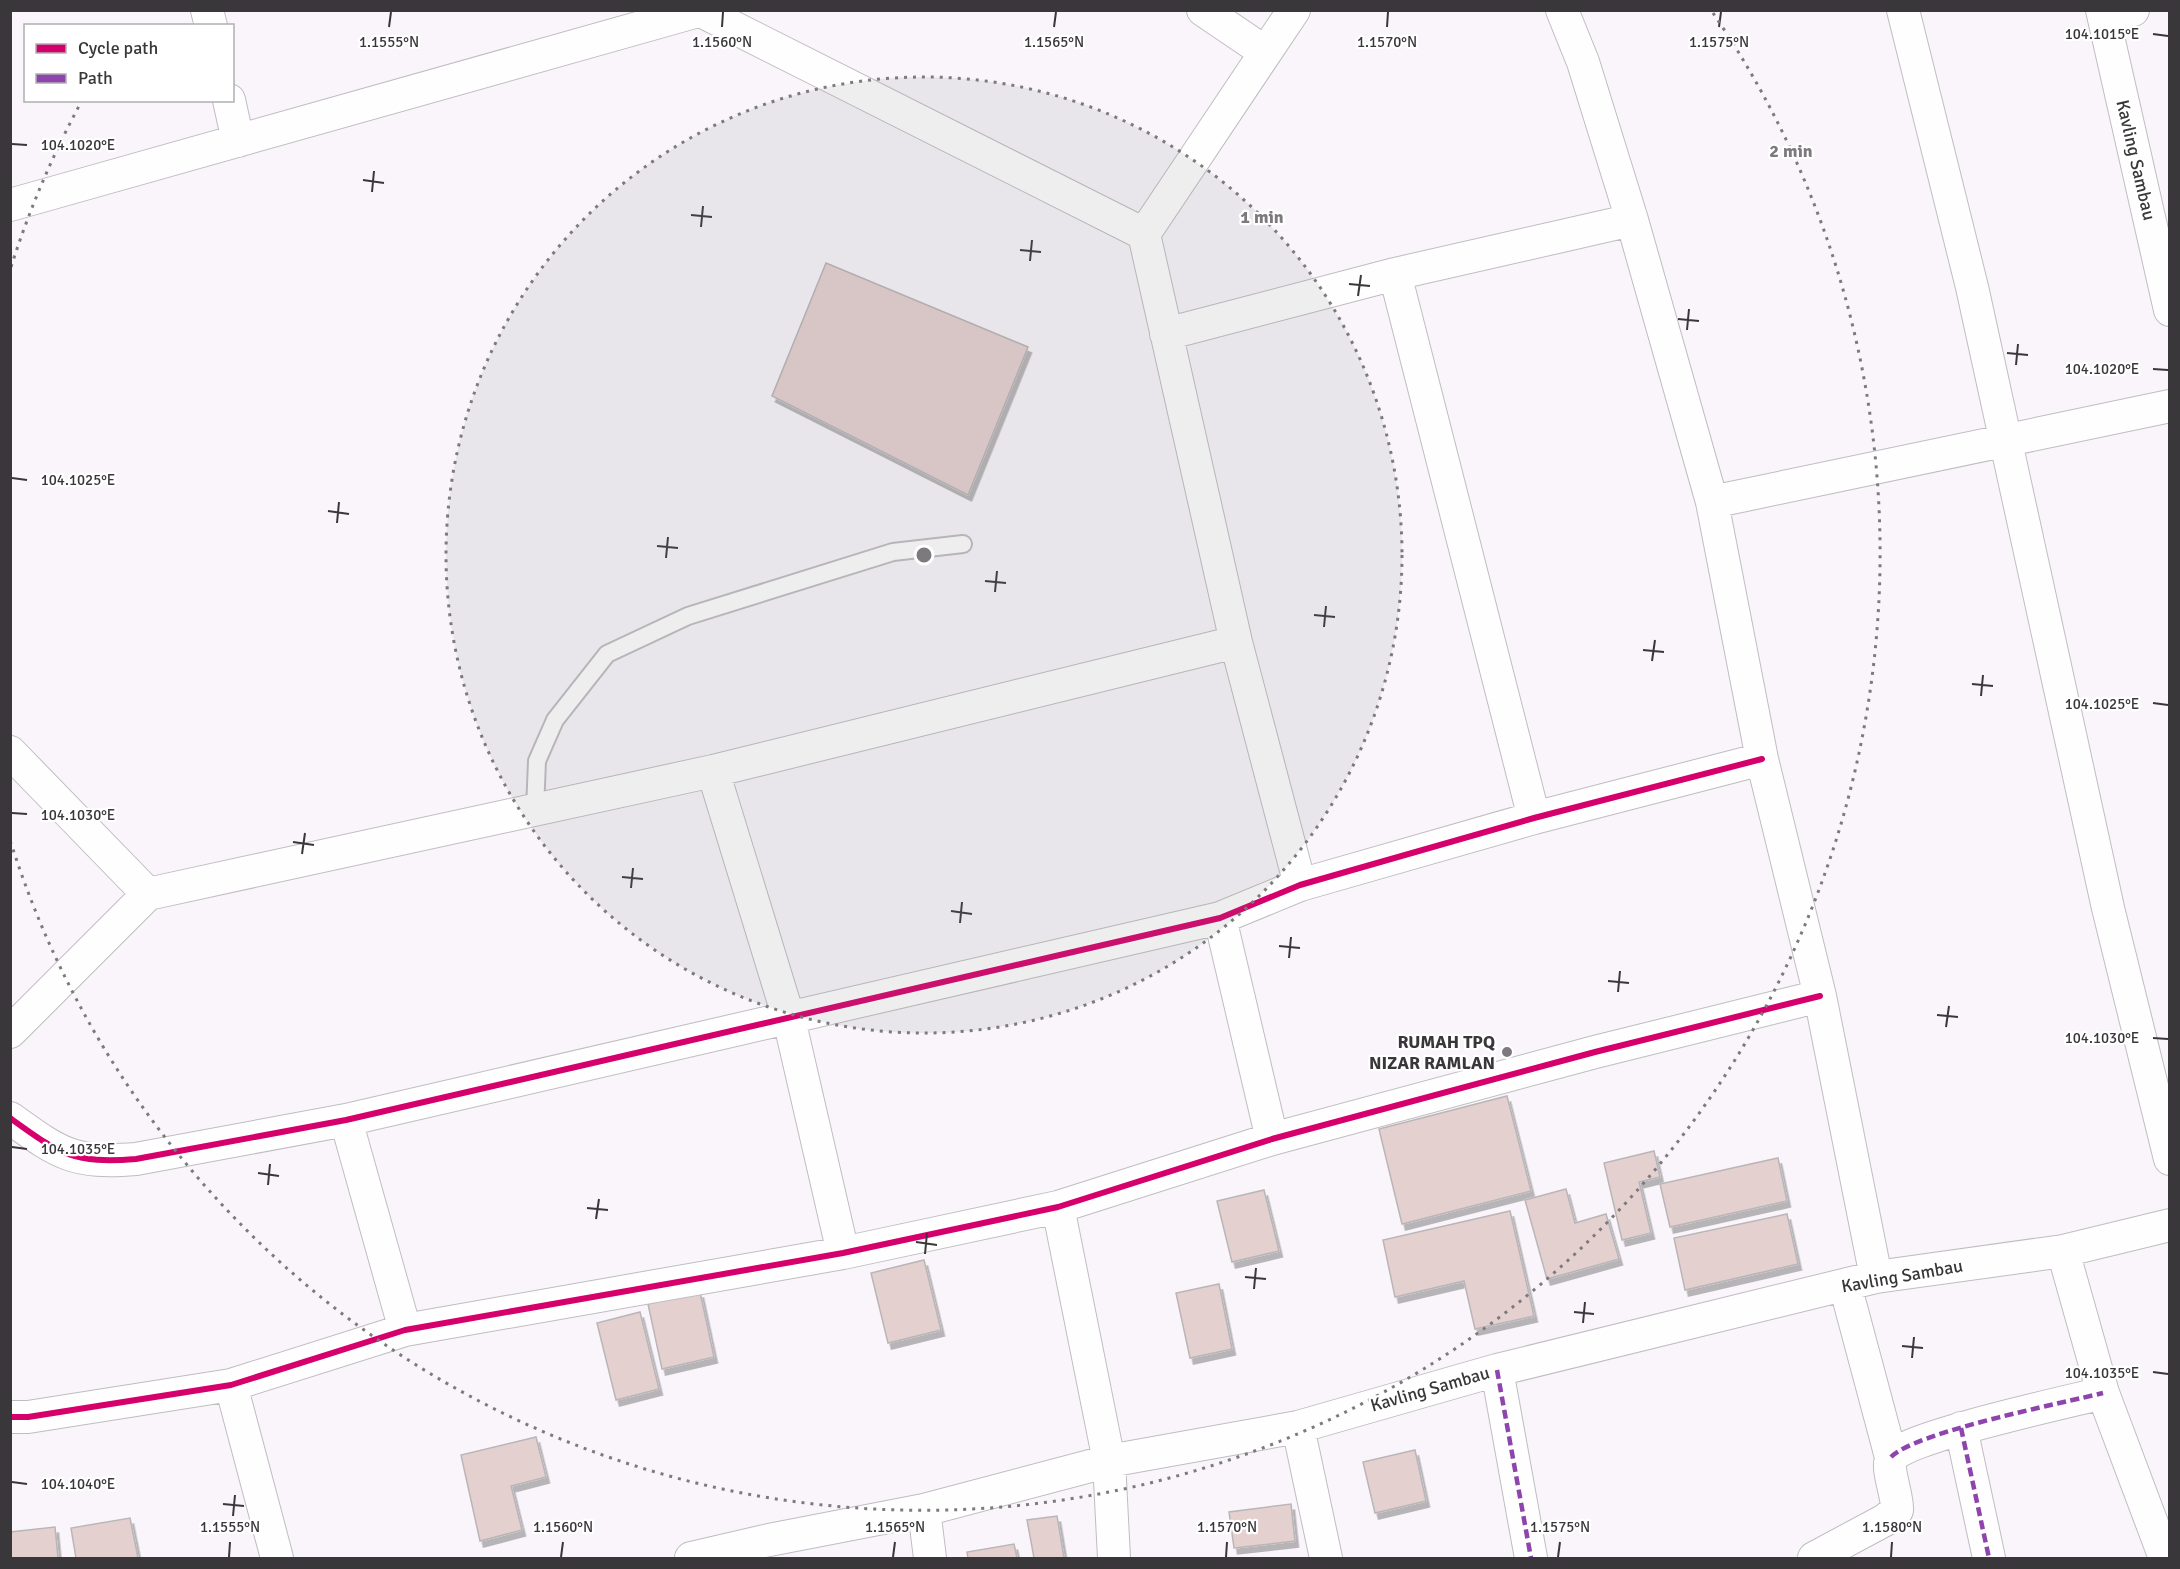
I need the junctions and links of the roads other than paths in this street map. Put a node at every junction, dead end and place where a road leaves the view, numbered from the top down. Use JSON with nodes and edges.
{"nodes":[{"id":1,"x":1203,"y":10,"type":"edge"},
{"id":2,"x":1294,"y":10,"type":"edge"},
{"id":3,"x":1563,"y":10,"type":"edge"},
{"id":4,"x":1903,"y":10,"type":"edge"},
{"id":5,"x":698,"y":11,"type":"edge"},
{"id":6,"x":2113,"y":13,"type":"edge"},
{"id":7,"x":1265,"y":52,"type":"junction"},
{"id":8,"x":229,"y":102,"type":"edge"},
{"id":9,"x":238,"y":141,"type":"junction"},
{"id":10,"x":10,"y":205,"type":"edge"},
{"id":11,"x":1632,"y":220,"type":"junction"},
{"id":12,"x":1144,"y":234,"type":"junction"},
{"id":13,"x":2163,"y":245,"type":"edge"},
{"id":14,"x":1395,"y":274,"type":"junction"},
{"id":15,"x":2169,"y":310,"type":"edge"},
{"id":16,"x":1166,"y":334,"type":"junction"},
{"id":17,"x":2169,"y":406,"type":"edge"},
{"id":18,"x":2006,"y":438,"type":"junction"},
{"id":19,"x":1712,"y":502,"type":"junction"},
{"id":20,"x":963,"y":544,"type":"dead end"},
{"id":21,"x":1236,"y":642,"type":"junction"},
{"id":22,"x":10,"y":753,"type":"edge"},
{"id":23,"x":1762,"y":759,"type":"junction"},
{"id":24,"x":713,"y":771,"type":"junction"},
{"id":25,"x":535,"y":810,"type":"junction"},
{"id":26,"x":1534,"y":818,"type":"junction"},
{"id":27,"x":1300,"y":885,"type":"junction"},
{"id":28,"x":148,"y":894,"type":"junction"},
{"id":29,"x":1220,"y":918,"type":"junction"},
{"id":30,"x":1820,"y":996,"type":"junction"},
{"id":31,"x":789,"y":1019,"type":"junction"},
{"id":32,"x":10,"y":1032,"type":"edge"},
{"id":33,"x":10,"y":1118,"type":"edge"},
{"id":34,"x":346,"y":1120,"type":"junction"},
{"id":35,"x":1272,"y":1139,"type":"junction"},
{"id":36,"x":2169,"y":1159,"type":"edge"},
{"id":37,"x":1058,"y":1207,"type":"junction"},
{"id":38,"x":2169,"y":1225,"type":"edge"},
{"id":39,"x":2062,"y":1251,"type":"junction"},
{"id":40,"x":843,"y":1253,"type":"junction"},
{"id":41,"x":1876,"y":1277,"type":"junction"},
{"id":42,"x":1845,"y":1285,"type":"junction"},
{"id":43,"x":405,"y":1330,"type":"junction"},
{"id":44,"x":1497,"y":1370,"type":"junction"},
{"id":45,"x":231,"y":1385,"type":"junction"},
{"id":46,"x":2103,"y":1393,"type":"junction"},
{"id":47,"x":10,"y":1417,"type":"edge"},
{"id":48,"x":1298,"y":1427,"type":"junction"},
{"id":49,"x":1961,"y":1428,"type":"junction"},
{"id":50,"x":1891,"y":1457,"type":"junction"},
{"id":51,"x":1109,"y":1461,"type":"junction"},
{"id":52,"x":924,"y":1510,"type":"junction"},
{"id":53,"x":728,"y":1554,"type":"edge"},
{"id":54,"x":277,"y":1558,"type":"edge"},
{"id":55,"x":691,"y":1558,"type":"edge"},
{"id":56,"x":930,"y":1558,"type":"edge"},
{"id":57,"x":1114,"y":1558,"type":"edge"},
{"id":58,"x":1326,"y":1558,"type":"edge"},
{"id":59,"x":1531,"y":1558,"type":"edge"},
{"id":60,"x":1814,"y":1558,"type":"edge"},
{"id":61,"x":1989,"y":1558,"type":"edge"},
{"id":62,"x":2165,"y":1558,"type":"edge"}],
"edges":[{"from":1,"to":7,"type":"street"},
{"from":2,"to":7,"type":"street"},
{"from":3,"to":11,"type":"street"},
{"from":4,"to":18,"type":"street"},
{"from":5,"to":9,"type":"street"},
{"from":5,"to":12,"type":"street"},
{"from":6,"to":13,"type":"street","name":"Kavling Sambau"},
{"from":7,"to":12,"type":"street"},
{"from":8,"to":9,"type":"street"},
{"from":9,"to":10,"type":"street"},
{"from":11,"to":14,"type":"street"},
{"from":11,"to":19,"type":"street"},
{"from":12,"to":16,"type":"street"},
{"from":13,"to":15,"type":"street","name":"Kavling Sambau"},
{"from":14,"to":16,"type":"street"},
{"from":14,"to":26,"type":"street"},
{"from":16,"to":21,"type":"street"},
{"from":17,"to":18,"type":"street"},
{"from":18,"to":19,"type":"street"},
{"from":18,"to":36,"type":"street"},
{"from":19,"to":23,"type":"street"},
{"from":20,"to":25,"type":"lane"},
{"from":21,"to":24,"type":"street"},
{"from":21,"to":27,"type":"street"},
{"from":22,"to":28,"type":"street"},
{"from":23,"to":26,"type":"street"},
{"from":23,"to":30,"type":"street"},
{"from":24,"to":25,"type":"street"},
{"from":24,"to":31,"type":"street"},
{"from":25,"to":28,"type":"street"},
{"from":26,"to":27,"type":"street"},
{"from":27,"to":29,"type":"street"},
{"from":28,"to":32,"type":"street"},
{"from":29,"to":31,"type":"street"},
{"from":29,"to":35,"type":"street"},
{"from":30,"to":35,"type":"street"},
{"from":30,"to":41,"type":"street"},
{"from":31,"to":34,"type":"street"},
{"from":31,"to":40,"type":"street"},
{"from":33,"to":34,"type":"street"},
{"from":34,"to":43,"type":"street"},
{"from":35,"to":37,"type":"street"},
{"from":37,"to":40,"type":"street"},
{"from":37,"to":51,"type":"street"},
{"from":38,"to":39,"type":"street","name":"Kavling Sambau"},
{"from":39,"to":41,"type":"street","name":"Kavling Sambau"},
{"from":39,"to":46,"type":"street"},
{"from":40,"to":43,"type":"street"},
{"from":41,"to":42,"type":"street","name":"Kavling Sambau"},
{"from":42,"to":44,"type":"street","name":"Kavling Sambau"},
{"from":42,"to":50,"type":"street"},
{"from":43,"to":45,"type":"street"},
{"from":44,"to":48,"type":"street","name":"Kavling Sambau"},
{"from":44,"to":59,"type":"street"},
{"from":45,"to":47,"type":"street"},
{"from":45,"to":54,"type":"street"},
{"from":46,"to":49,"type":"street"},
{"from":46,"to":62,"type":"street"},
{"from":48,"to":51,"type":"street","name":"Kavling Sambau"},
{"from":48,"to":58,"type":"street"},
{"from":49,"to":50,"type":"street"},
{"from":49,"to":61,"type":"street"},
{"from":50,"to":60,"type":"street"},
{"from":51,"to":52,"type":"street","name":"Kavling Sambau"},
{"from":51,"to":57,"type":"street"},
{"from":52,"to":53,"type":"street","name":"Kavling Sambau"},
{"from":52,"to":56,"type":"street"},
{"from":53,"to":55,"type":"street","name":"Kavling Sambau"}]}
